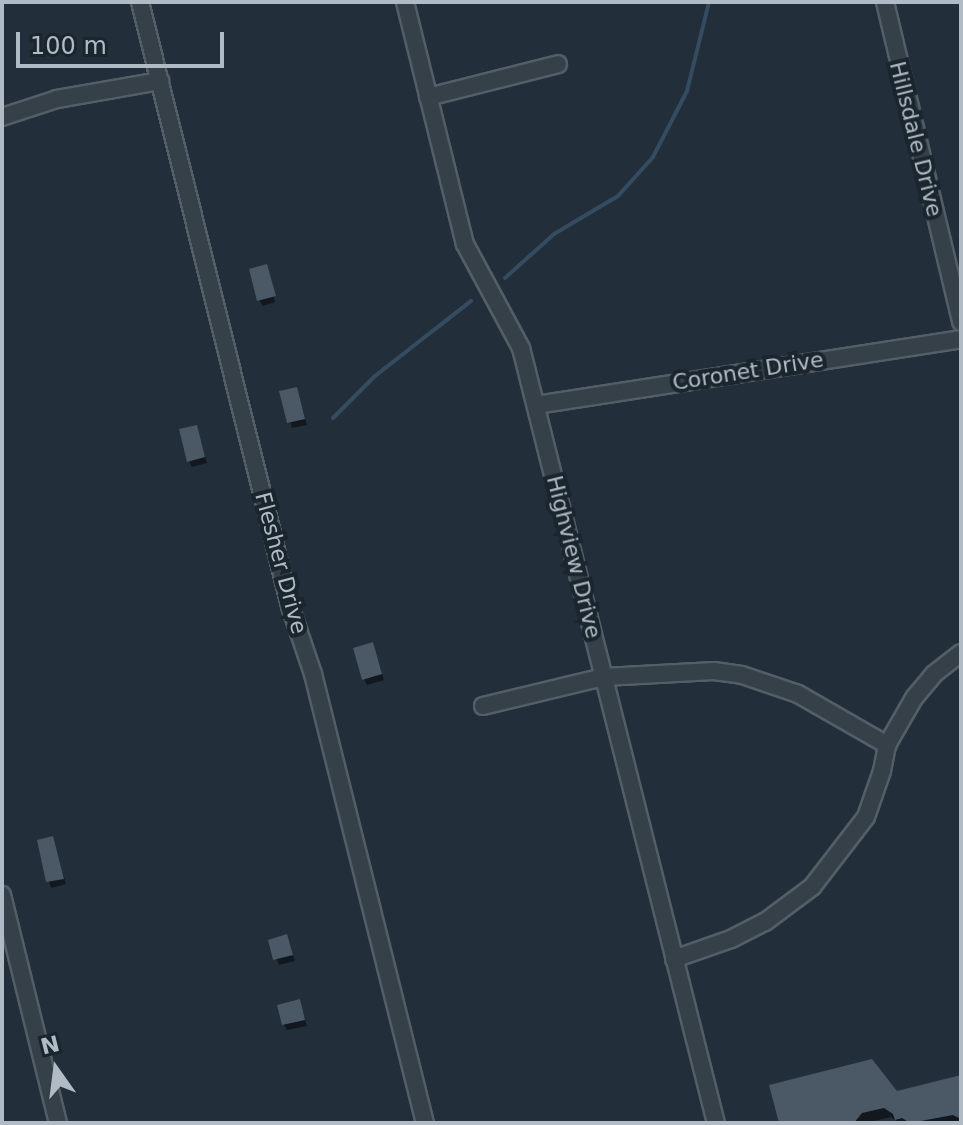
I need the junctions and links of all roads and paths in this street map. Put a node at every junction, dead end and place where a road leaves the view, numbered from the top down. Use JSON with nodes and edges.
{"nodes":[{"id":1,"x":140,"y":2,"type":"edge"},
{"id":2,"x":405,"y":2,"type":"edge"},
{"id":3,"x":885,"y":2,"type":"edge"},
{"id":4,"x":558,"y":64,"type":"dead end"},
{"id":5,"x":160,"y":81,"type":"junction"},
{"id":6,"x":428,"y":97,"type":"junction"},
{"id":7,"x":2,"y":117,"type":"edge"},
{"id":8,"x":961,"y":322,"type":"edge"},
{"id":9,"x":961,"y":339,"type":"edge"},
{"id":10,"x":536,"y":405,"type":"junction"},
{"id":11,"x":961,"y":653,"type":"edge"},
{"id":12,"x":604,"y":677,"type":"junction"},
{"id":13,"x":483,"y":706,"type":"dead end"},
{"id":14,"x":887,"y":745,"type":"junction"},
{"id":15,"x":2,"y":895,"type":"edge"},
{"id":16,"x":674,"y":959,"type":"junction"},
{"id":17,"x":58,"y":1123,"type":"edge"},
{"id":18,"x":425,"y":1123,"type":"edge"},
{"id":19,"x":716,"y":1123,"type":"edge"}],
"edges":[{"from":1,"to":5,"type":"street","name":"Flesher Drive"},
{"from":2,"to":6,"type":"street","name":"Highview Drive"},
{"from":3,"to":8,"type":"street","name":"Hillsdale Drive"},
{"from":4,"to":6,"type":"street"},
{"from":5,"to":7,"type":"street"},
{"from":5,"to":18,"type":"street","name":"Flesher Drive"},
{"from":6,"to":10,"type":"street","name":"Highview Drive"},
{"from":9,"to":10,"type":"street","name":"Coronet Drive"},
{"from":10,"to":12,"type":"street","name":"Highview Drive"},
{"from":11,"to":14,"type":"street"},
{"from":12,"to":13,"type":"street"},
{"from":12,"to":14,"type":"street"},
{"from":12,"to":16,"type":"street","name":"Highview Drive"},
{"from":14,"to":16,"type":"street"},
{"from":15,"to":17,"type":"street"},
{"from":16,"to":19,"type":"street","name":"Highview Drive"}]}
